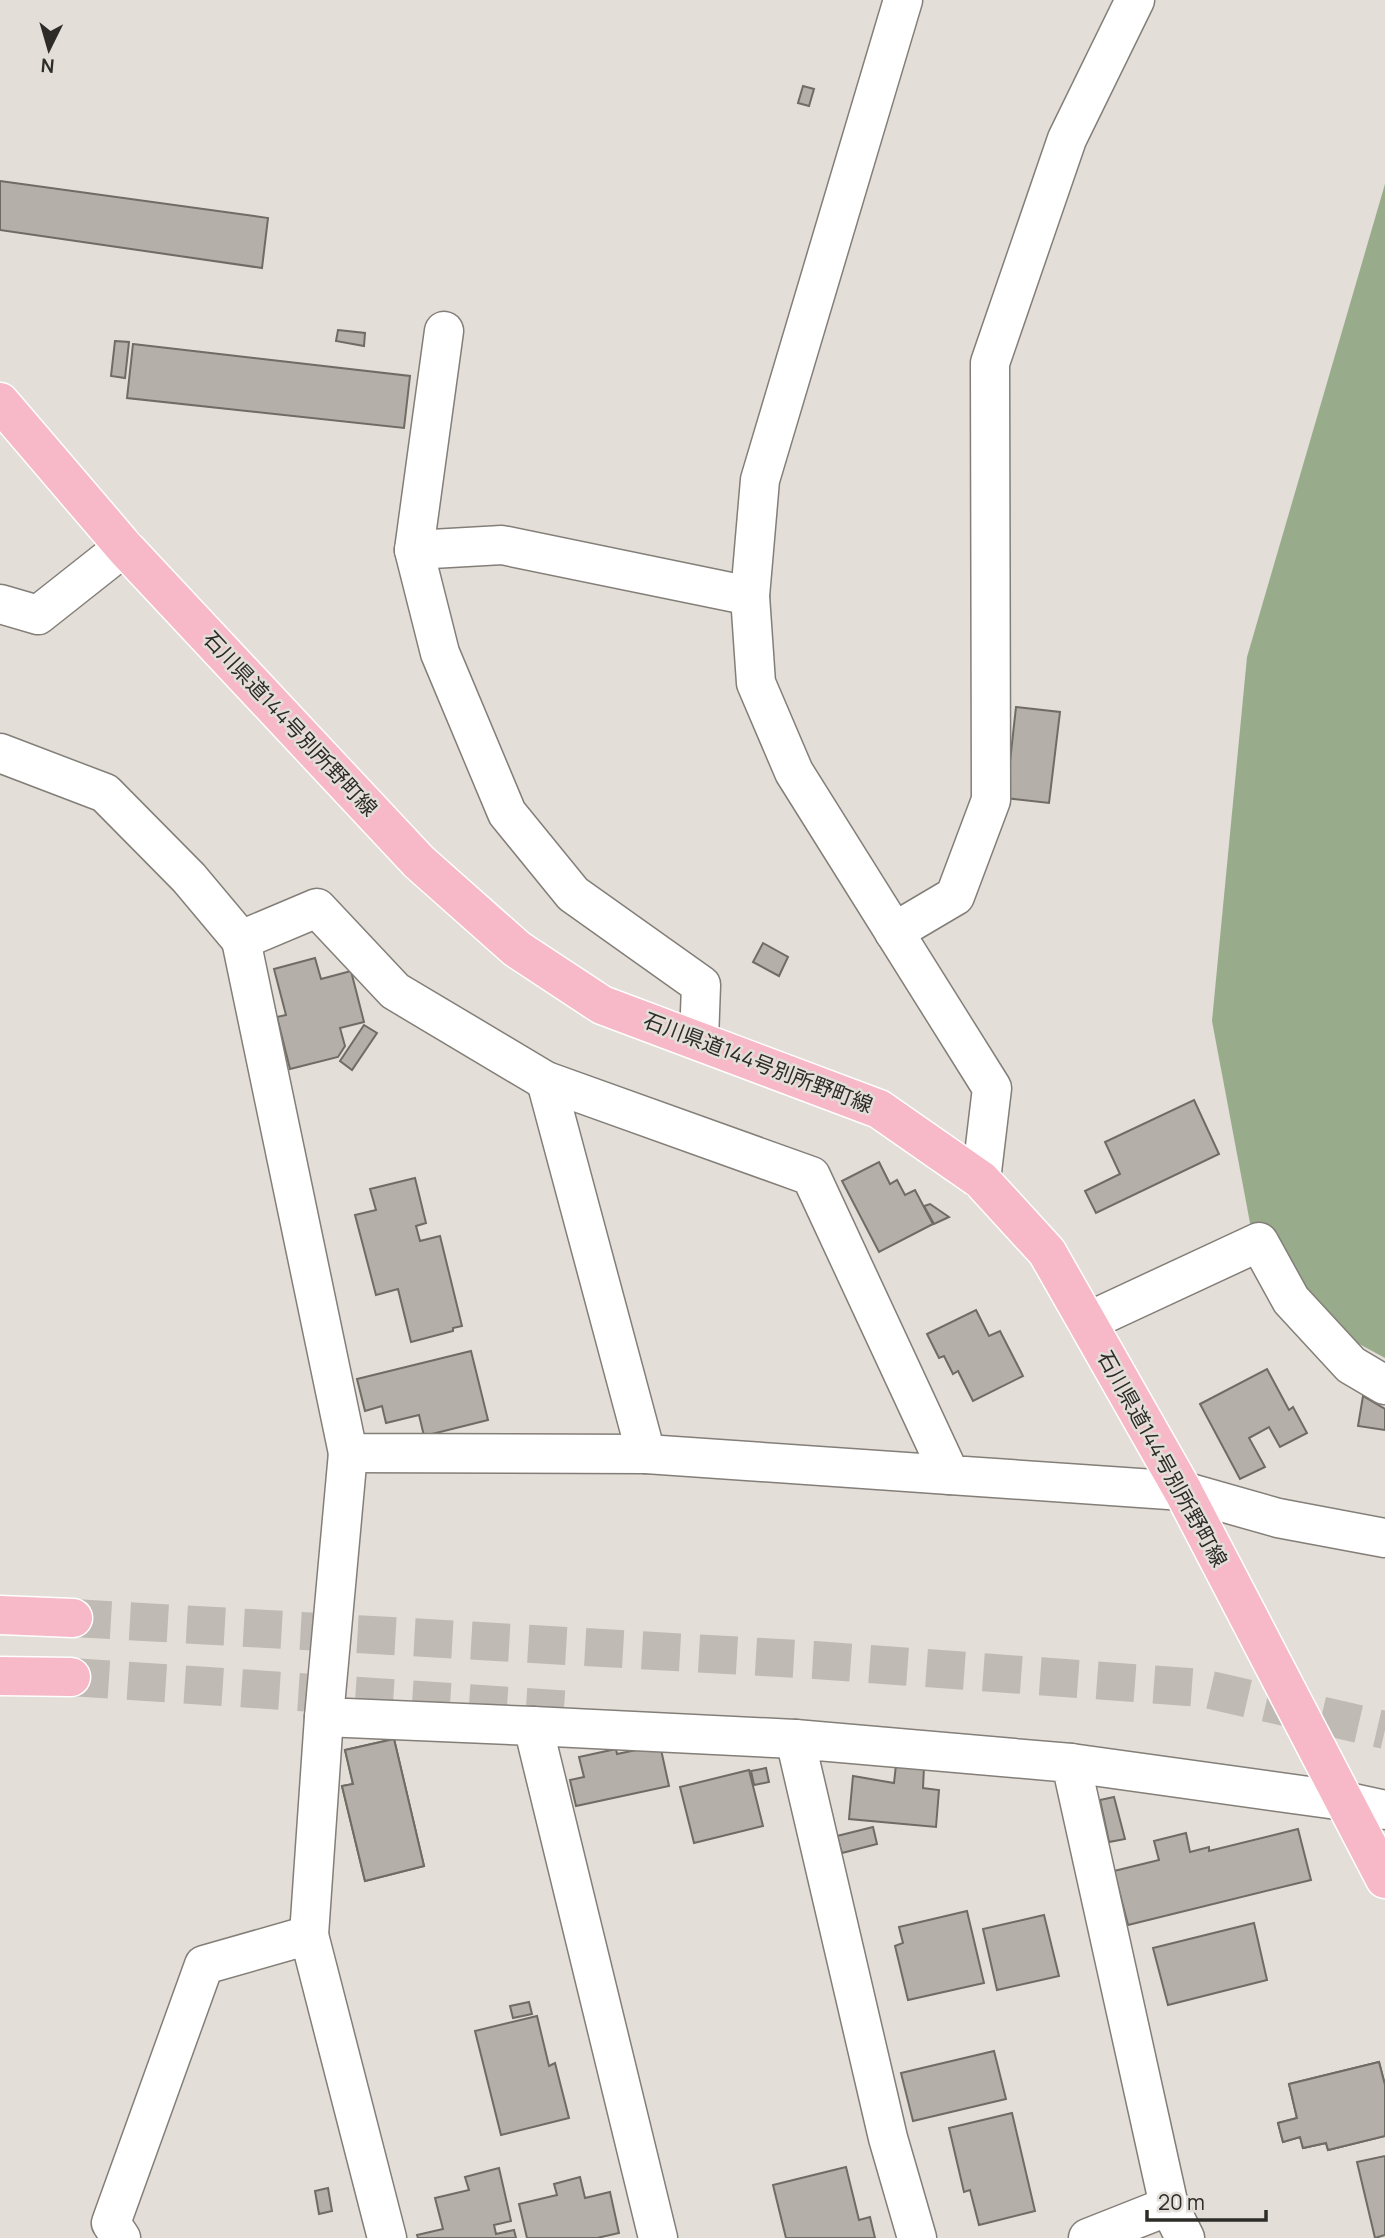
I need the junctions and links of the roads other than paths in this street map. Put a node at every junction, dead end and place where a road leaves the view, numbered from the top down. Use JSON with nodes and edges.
{"nodes":[{"id":1,"x":903,"y":0,"type":"edge"},
{"id":2,"x":1135,"y":0,"type":"edge"},
{"id":3,"x":444,"y":331,"type":"dead end"},
{"id":4,"x":0,"y":402,"type":"edge"},
{"id":5,"x":124,"y":547,"type":"junction"},
{"id":6,"x":414,"y":550,"type":"junction"},
{"id":7,"x":750,"y":596,"type":"junction"},
{"id":8,"x":0,"y":604,"type":"edge"},
{"id":9,"x":0,"y":753,"type":"edge"},
{"id":10,"x":894,"y":932,"type":"junction"},
{"id":11,"x":241,"y":940,"type":"junction"},
{"id":12,"x":699,"y":1040,"type":"junction"},
{"id":13,"x":546,"y":1081,"type":"junction"},
{"id":14,"x":981,"y":1180,"type":"junction"},
{"id":15,"x":1087,"y":1322,"type":"junction"},
{"id":16,"x":1385,"y":1385,"type":"edge"},
{"id":17,"x":348,"y":1453,"type":"junction"},
{"id":18,"x":646,"y":1454,"type":"junction"},
{"id":19,"x":950,"y":1475,"type":"junction"},
{"id":20,"x":1183,"y":1491,"type":"junction"},
{"id":21,"x":1385,"y":1538,"type":"edge"},
{"id":22,"x":0,"y":1615,"type":"edge"},
{"id":23,"x":73,"y":1618,"type":"tunnel mouth"},
{"id":24,"x":0,"y":1676,"type":"edge"},
{"id":25,"x":71,"y":1677,"type":"tunnel mouth"},
{"id":26,"x":324,"y":1717,"type":"junction"},
{"id":27,"x":533,"y":1726,"type":"junction"},
{"id":28,"x":795,"y":1738,"type":"junction"},
{"id":29,"x":1071,"y":1763,"type":"junction"},
{"id":30,"x":1344,"y":1801,"type":"junction"},
{"id":31,"x":1385,"y":1810,"type":"edge"},
{"id":32,"x":1385,"y":1879,"type":"edge"},
{"id":33,"x":309,"y":1935,"type":"junction"},
{"id":34,"x":1177,"y":2222,"type":"edge"},
{"id":35,"x":121,"y":2238,"type":"edge"},
{"id":36,"x":387,"y":2238,"type":"edge"},
{"id":37,"x":658,"y":2238,"type":"edge"},
{"id":38,"x":917,"y":2238,"type":"edge"},
{"id":39,"x":1088,"y":2238,"type":"edge"}],
"edges":[{"from":1,"to":7,"type":"street"},
{"from":2,"to":10,"type":"street"},
{"from":3,"to":6,"type":"street"},
{"from":4,"to":5,"type":"main road","name":"石川県道144号別所野町線"},
{"from":5,"to":8,"type":"street"},
{"from":5,"to":12,"type":"main road","name":"石川県道144号別所野町線"},
{"from":6,"to":7,"type":"street"},
{"from":6,"to":12,"type":"street"},
{"from":7,"to":10,"type":"street"},
{"from":9,"to":11,"type":"street"},
{"from":10,"to":14,"type":"street"},
{"from":11,"to":13,"type":"street"},
{"from":11,"to":17,"type":"street"},
{"from":12,"to":14,"type":"main road","name":"石川県道144号別所野町線"},
{"from":13,"to":18,"type":"street"},
{"from":13,"to":19,"type":"street"},
{"from":14,"to":15,"type":"main road","name":"石川県道144号別所野町線"},
{"from":15,"to":16,"type":"street"},
{"from":15,"to":20,"type":"main road","name":"石川県道144号別所野町線"},
{"from":17,"to":18,"type":"street"},
{"from":17,"to":26,"type":"street"},
{"from":18,"to":19,"type":"street"},
{"from":19,"to":20,"type":"street"},
{"from":20,"to":21,"type":"street"},
{"from":20,"to":30,"type":"main road","name":"石川県道144号別所野町線"},
{"from":22,"to":23,"type":"main road"},
{"from":24,"to":25,"type":"main road"},
{"from":26,"to":27,"type":"street"},
{"from":26,"to":33,"type":"street"},
{"from":27,"to":28,"type":"street"},
{"from":27,"to":37,"type":"street"},
{"from":28,"to":29,"type":"street"},
{"from":28,"to":38,"type":"street"},
{"from":29,"to":30,"type":"street"},
{"from":29,"to":34,"type":"street"},
{"from":30,"to":31,"type":"street"},
{"from":30,"to":32,"type":"main road","name":"石川県道144号別所野町線"},
{"from":33,"to":35,"type":"street"},
{"from":33,"to":36,"type":"street"},
{"from":34,"to":39,"type":"street"}]}
